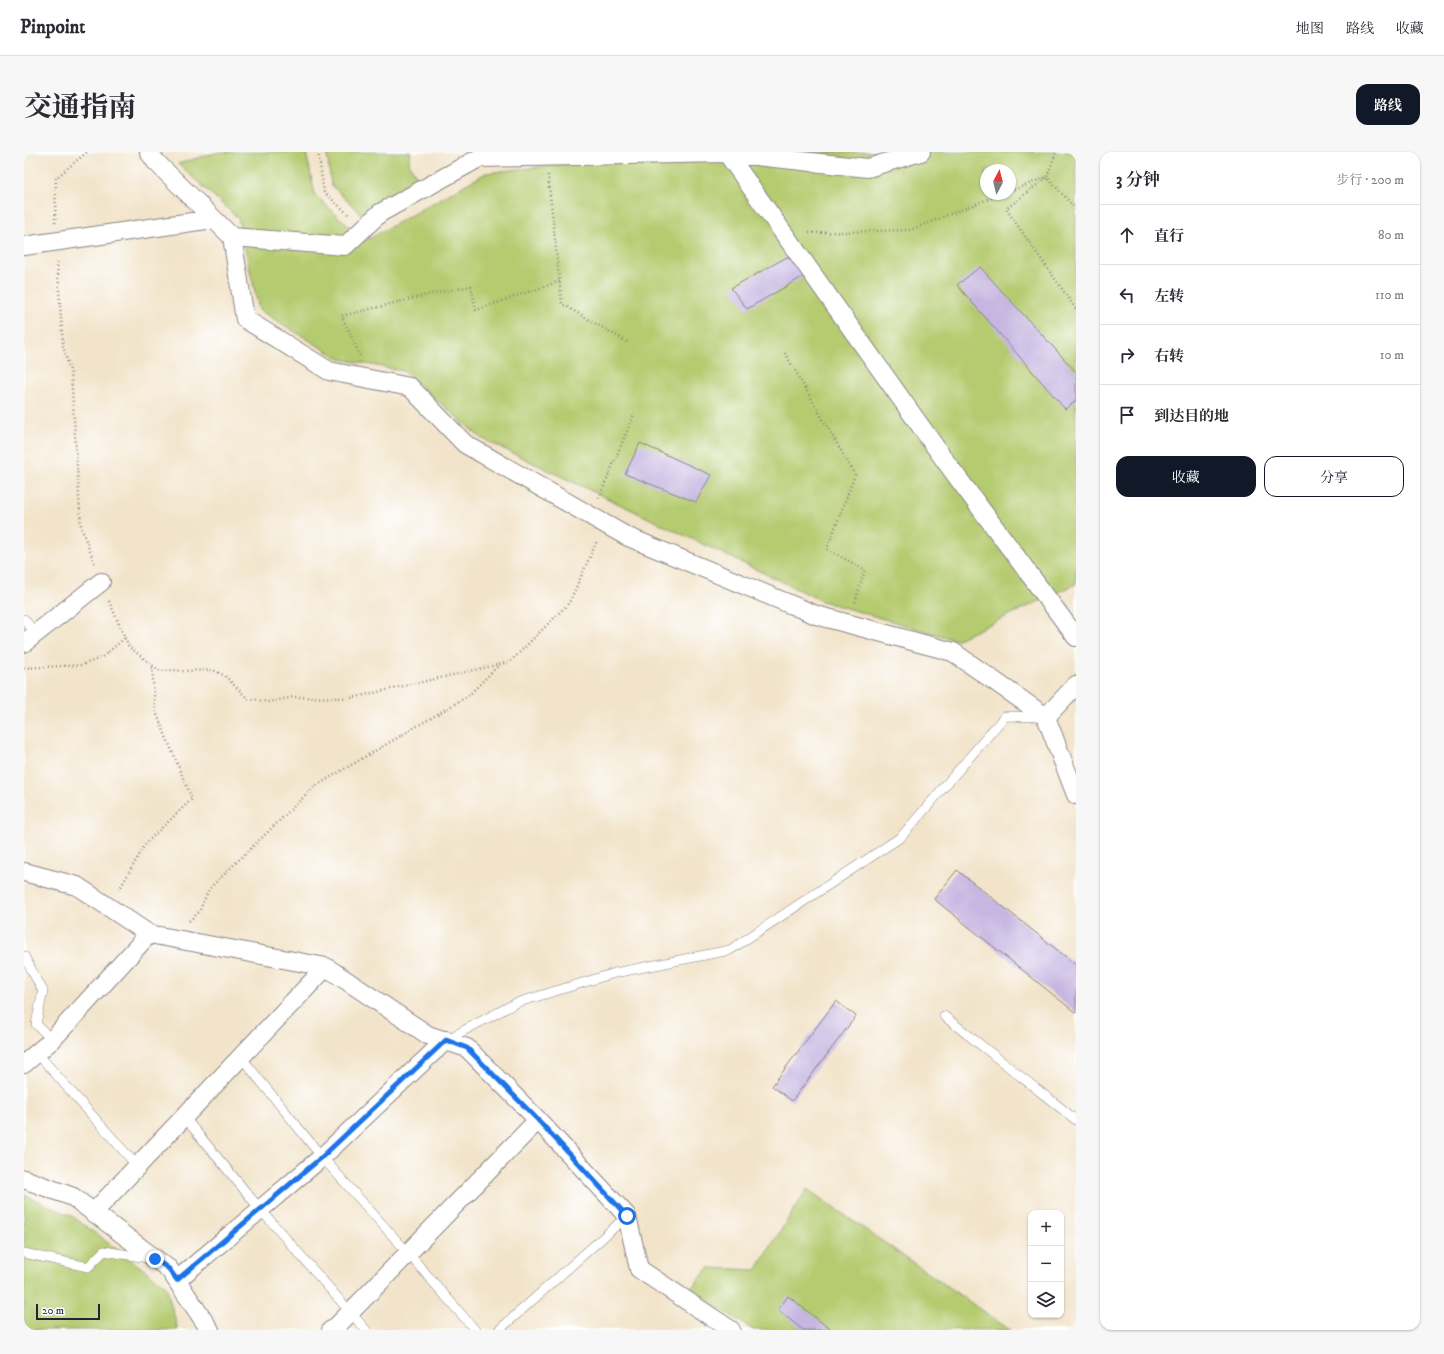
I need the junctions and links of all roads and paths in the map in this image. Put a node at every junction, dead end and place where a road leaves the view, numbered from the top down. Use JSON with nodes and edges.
{"nodes":[{"id":1,"x":87,"y":152,"type":"edge"},
{"id":2,"x":149,"y":152,"type":"edge"},
{"id":3,"x":318,"y":152,"type":"edge"},
{"id":4,"x":921,"y":152,"type":"edge"},
{"id":5,"x":1056,"y":152,"type":"edge"},
{"id":6,"x":727,"y":153,"type":"edge"},
{"id":7,"x":546,"y":157,"type":"junction"},
{"id":8,"x":1047,"y":177,"type":"junction"},
{"id":9,"x":1016,"y":189,"type":"edge"},
{"id":10,"x":986,"y":200,"type":"edge"},
{"id":11,"x":1076,"y":209,"type":"edge"},
{"id":12,"x":213,"y":219,"type":"junction"},
{"id":13,"x":363,"y":228,"type":"junction"},
{"id":14,"x":784,"y":234,"type":"junction"},
{"id":15,"x":232,"y":237,"type":"junction"},
{"id":16,"x":55,"y":241,"type":"junction"},
{"id":17,"x":24,"y":246,"type":"edge"},
{"id":18,"x":560,"y":281,"type":"junction"},
{"id":19,"x":1076,"y":309,"type":"edge"},
{"id":20,"x":629,"y":343,"type":"dead end"},
{"id":21,"x":786,"y":353,"type":"dead end"},
{"id":22,"x":371,"y":379,"type":"junction"},
{"id":23,"x":634,"y":414,"type":"dead end"},
{"id":24,"x":598,"y":520,"type":"junction"},
{"id":25,"x":101,"y":582,"type":"junction"},
{"id":26,"x":24,"y":619,"type":"edge"},
{"id":27,"x":849,"y":623,"type":"junction"},
{"id":28,"x":1076,"y":636,"type":"edge"},
{"id":29,"x":125,"y":638,"type":"junction"},
{"id":30,"x":30,"y":639,"type":"edge"},
{"id":31,"x":499,"y":664,"type":"junction"},
{"id":32,"x":152,"y":666,"type":"junction"},
{"id":33,"x":24,"y":668,"type":"edge"},
{"id":34,"x":1076,"y":685,"type":"edge"},
{"id":35,"x":1046,"y":717,"type":"junction"},
{"id":36,"x":1076,"y":795,"type":"edge"},
{"id":37,"x":24,"y":872,"type":"edge"},
{"id":38,"x":110,"y":908,"type":"junction"},
{"id":39,"x":149,"y":934,"type":"junction"},
{"id":40,"x":172,"y":938,"type":"junction"},
{"id":41,"x":24,"y":956,"type":"edge"},
{"id":42,"x":326,"y":967,"type":"junction"},
{"id":43,"x":944,"y":1016,"type":"dead end"},
{"id":44,"x":52,"y":1040,"type":"junction"},
{"id":45,"x":446,"y":1040,"type":"junction"},
{"id":46,"x":241,"y":1057,"type":"junction"},
{"id":47,"x":31,"y":1058,"type":"edge"},
{"id":48,"x":184,"y":1116,"type":"junction"},
{"id":49,"x":538,"y":1120,"type":"junction"},
{"id":50,"x":1076,"y":1120,"type":"edge"},
{"id":51,"x":322,"y":1157,"type":"junction"},
{"id":52,"x":137,"y":1166,"type":"junction"},
{"id":53,"x":24,"y":1179,"type":"edge"},
{"id":54,"x":260,"y":1209,"type":"junction"},
{"id":55,"x":93,"y":1212,"type":"junction"},
{"id":56,"x":627,"y":1216,"type":"junction"},
{"id":57,"x":24,"y":1253,"type":"edge"},
{"id":58,"x":408,"y":1253,"type":"junction"},
{"id":59,"x":155,"y":1259,"type":"junction"},
{"id":60,"x":177,"y":1280,"type":"junction"},
{"id":61,"x":351,"y":1312,"type":"junction"},
{"id":62,"x":210,"y":1330,"type":"edge"},
{"id":63,"x":331,"y":1330,"type":"edge"},
{"id":64,"x":366,"y":1330,"type":"edge"},
{"id":65,"x":475,"y":1330,"type":"edge"},
{"id":66,"x":499,"y":1330,"type":"edge"},
{"id":67,"x":731,"y":1330,"type":"edge"}],
"edges":[{"from":1,"to":16,"type":"path"},
{"from":2,"to":12,"type":"street"},
{"from":3,"to":13,"type":"path"},
{"from":4,"to":6,"type":"street"},
{"from":5,"to":8,"type":"path"},
{"from":6,"to":7,"type":"street"},
{"from":6,"to":14,"type":"street"},
{"from":7,"to":13,"type":"street"},
{"from":7,"to":18,"type":"path"},
{"from":8,"to":9,"type":"path"},
{"from":8,"to":11,"type":"path"},
{"from":8,"to":19,"type":"path"},
{"from":10,"to":14,"type":"path"},
{"from":12,"to":15,"type":"street"},
{"from":12,"to":16,"type":"street"},
{"from":13,"to":15,"type":"street"},
{"from":14,"to":28,"type":"street"},
{"from":15,"to":22,"type":"street"},
{"from":16,"to":17,"type":"street"},
{"from":16,"to":25,"type":"path"},
{"from":18,"to":20,"type":"path"},
{"from":18,"to":22,"type":"path"},
{"from":21,"to":27,"type":"path"},
{"from":22,"to":24,"type":"street"},
{"from":23,"to":24,"type":"path"},
{"from":24,"to":27,"type":"street"},
{"from":24,"to":31,"type":"path"},
{"from":25,"to":29,"type":"path"},
{"from":25,"to":30,"type":"street"},
{"from":26,"to":30,"type":"lane"},
{"from":27,"to":35,"type":"street"},
{"from":29,"to":32,"type":"path"},
{"from":29,"to":33,"type":"path"},
{"from":31,"to":32,"type":"path"},
{"from":31,"to":40,"type":"path"},
{"from":32,"to":38,"type":"path"},
{"from":34,"to":35,"type":"street"},
{"from":35,"to":36,"type":"street"},
{"from":35,"to":45,"type":"lane"},
{"from":37,"to":38,"type":"street"},
{"from":38,"to":39,"type":"street"},
{"from":39,"to":40,"type":"street"},
{"from":39,"to":44,"type":"street"},
{"from":40,"to":42,"type":"street"},
{"from":41,"to":44,"type":"lane"},
{"from":42,"to":45,"type":"street"},
{"from":42,"to":46,"type":"street"},
{"from":43,"to":50,"type":"lane"},
{"from":44,"to":47,"type":"street"},
{"from":45,"to":49,"type":"street"},
{"from":45,"to":51,"type":"street"},
{"from":46,"to":48,"type":"street"},
{"from":46,"to":51,"type":"lane"},
{"from":47,"to":52,"type":"lane"},
{"from":48,"to":52,"type":"street"},
{"from":48,"to":54,"type":"lane"},
{"from":49,"to":56,"type":"street"},
{"from":49,"to":58,"type":"street"},
{"from":51,"to":54,"type":"street"},
{"from":51,"to":58,"type":"lane"},
{"from":52,"to":55,"type":"street"},
{"from":53,"to":55,"type":"street"},
{"from":54,"to":60,"type":"street"},
{"from":54,"to":61,"type":"lane"},
{"from":55,"to":59,"type":"street"},
{"from":56,"to":66,"type":"lane"},
{"from":56,"to":67,"type":"street"},
{"from":57,"to":59,"type":"lane"},
{"from":58,"to":61,"type":"street"},
{"from":58,"to":65,"type":"lane"},
{"from":59,"to":60,"type":"street"},
{"from":60,"to":62,"type":"street"},
{"from":61,"to":63,"type":"street"},
{"from":61,"to":64,"type":"lane"}]}
